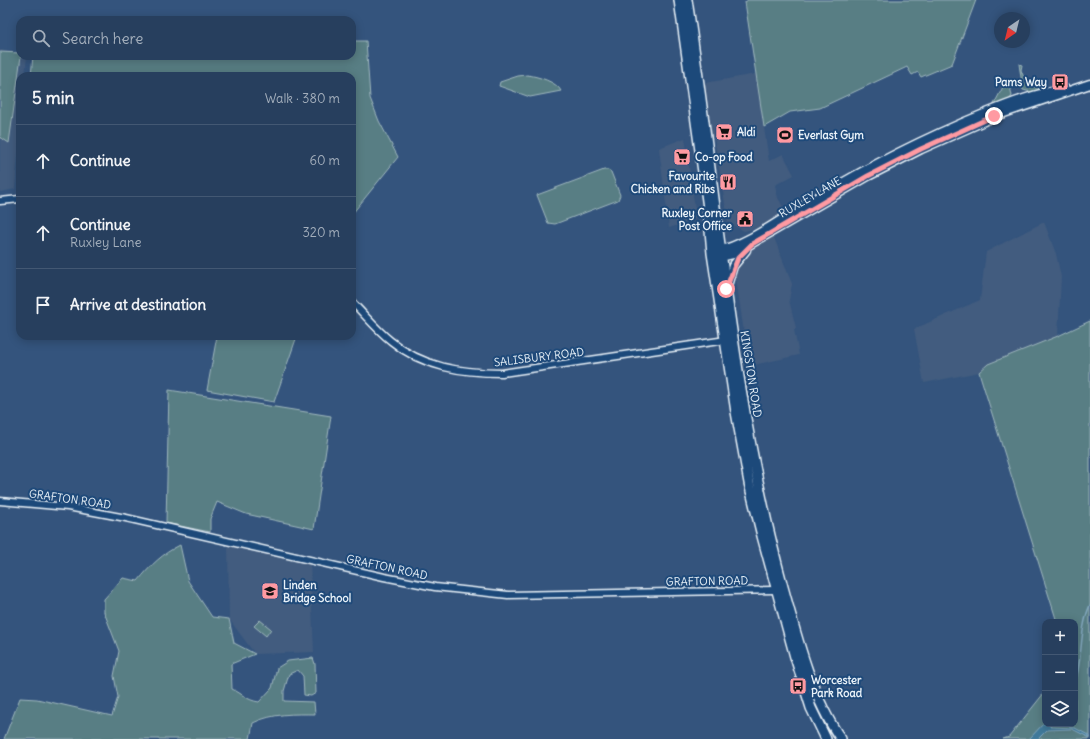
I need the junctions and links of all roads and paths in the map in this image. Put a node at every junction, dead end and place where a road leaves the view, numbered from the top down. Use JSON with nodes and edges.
{"nodes":[{"id":1,"x":679,"y":0,"type":"edge"},
{"id":2,"x":687,"y":0,"type":"edge"},
{"id":3,"x":1090,"y":84,"type":"edge"},
{"id":4,"x":1072,"y":89,"type":"junction"},
{"id":5,"x":16,"y":199,"type":"edge"},
{"id":6,"x":0,"y":201,"type":"edge"},
{"id":7,"x":752,"y":244,"type":"junction"},
{"id":8,"x":717,"y":255,"type":"junction"},
{"id":9,"x":726,"y":289,"type":"junction"},
{"id":10,"x":356,"y":306,"type":"edge"},
{"id":11,"x":726,"y":340,"type":"junction"},
{"id":12,"x":0,"y":501,"type":"edge"},
{"id":13,"x":776,"y":590,"type":"junction"},
{"id":14,"x":826,"y":739,"type":"edge"},
{"id":15,"x":830,"y":739,"type":"edge"},
{"id":16,"x":840,"y":739,"type":"edge"}],
"edges":[{"from":1,"to":8,"type":"highway","name":"KINGSTON ROAD"},
{"from":2,"to":8,"type":"highway","name":"KINGSTON ROAD"},
{"from":3,"to":4,"type":"main road","name":"RUXLEY LANE"},
{"from":4,"to":7,"type":"main road","name":"RUXLEY LANE"},
{"from":4,"to":8,"type":"main road","name":"RUXLEY LANE"},
{"from":5,"to":6,"type":"street"},
{"from":7,"to":8,"type":"main road","name":"RUXLEY LANE"},
{"from":7,"to":9,"type":"main road"},
{"from":8,"to":9,"type":"highway","name":"KINGSTON ROAD"},
{"from":8,"to":11,"type":"highway","name":"KINGSTON ROAD"},
{"from":9,"to":16,"type":"highway","name":"KINGSTON ROAD"},
{"from":10,"to":11,"type":"street","name":"SALISBURY ROAD"},
{"from":11,"to":13,"type":"highway","name":"KINGSTON ROAD"},
{"from":12,"to":13,"type":"street","name":"GRAFTON ROAD"},
{"from":13,"to":14,"type":"highway","name":"KINGSTON ROAD"},
{"from":15,"to":16,"type":"main road"}]}
